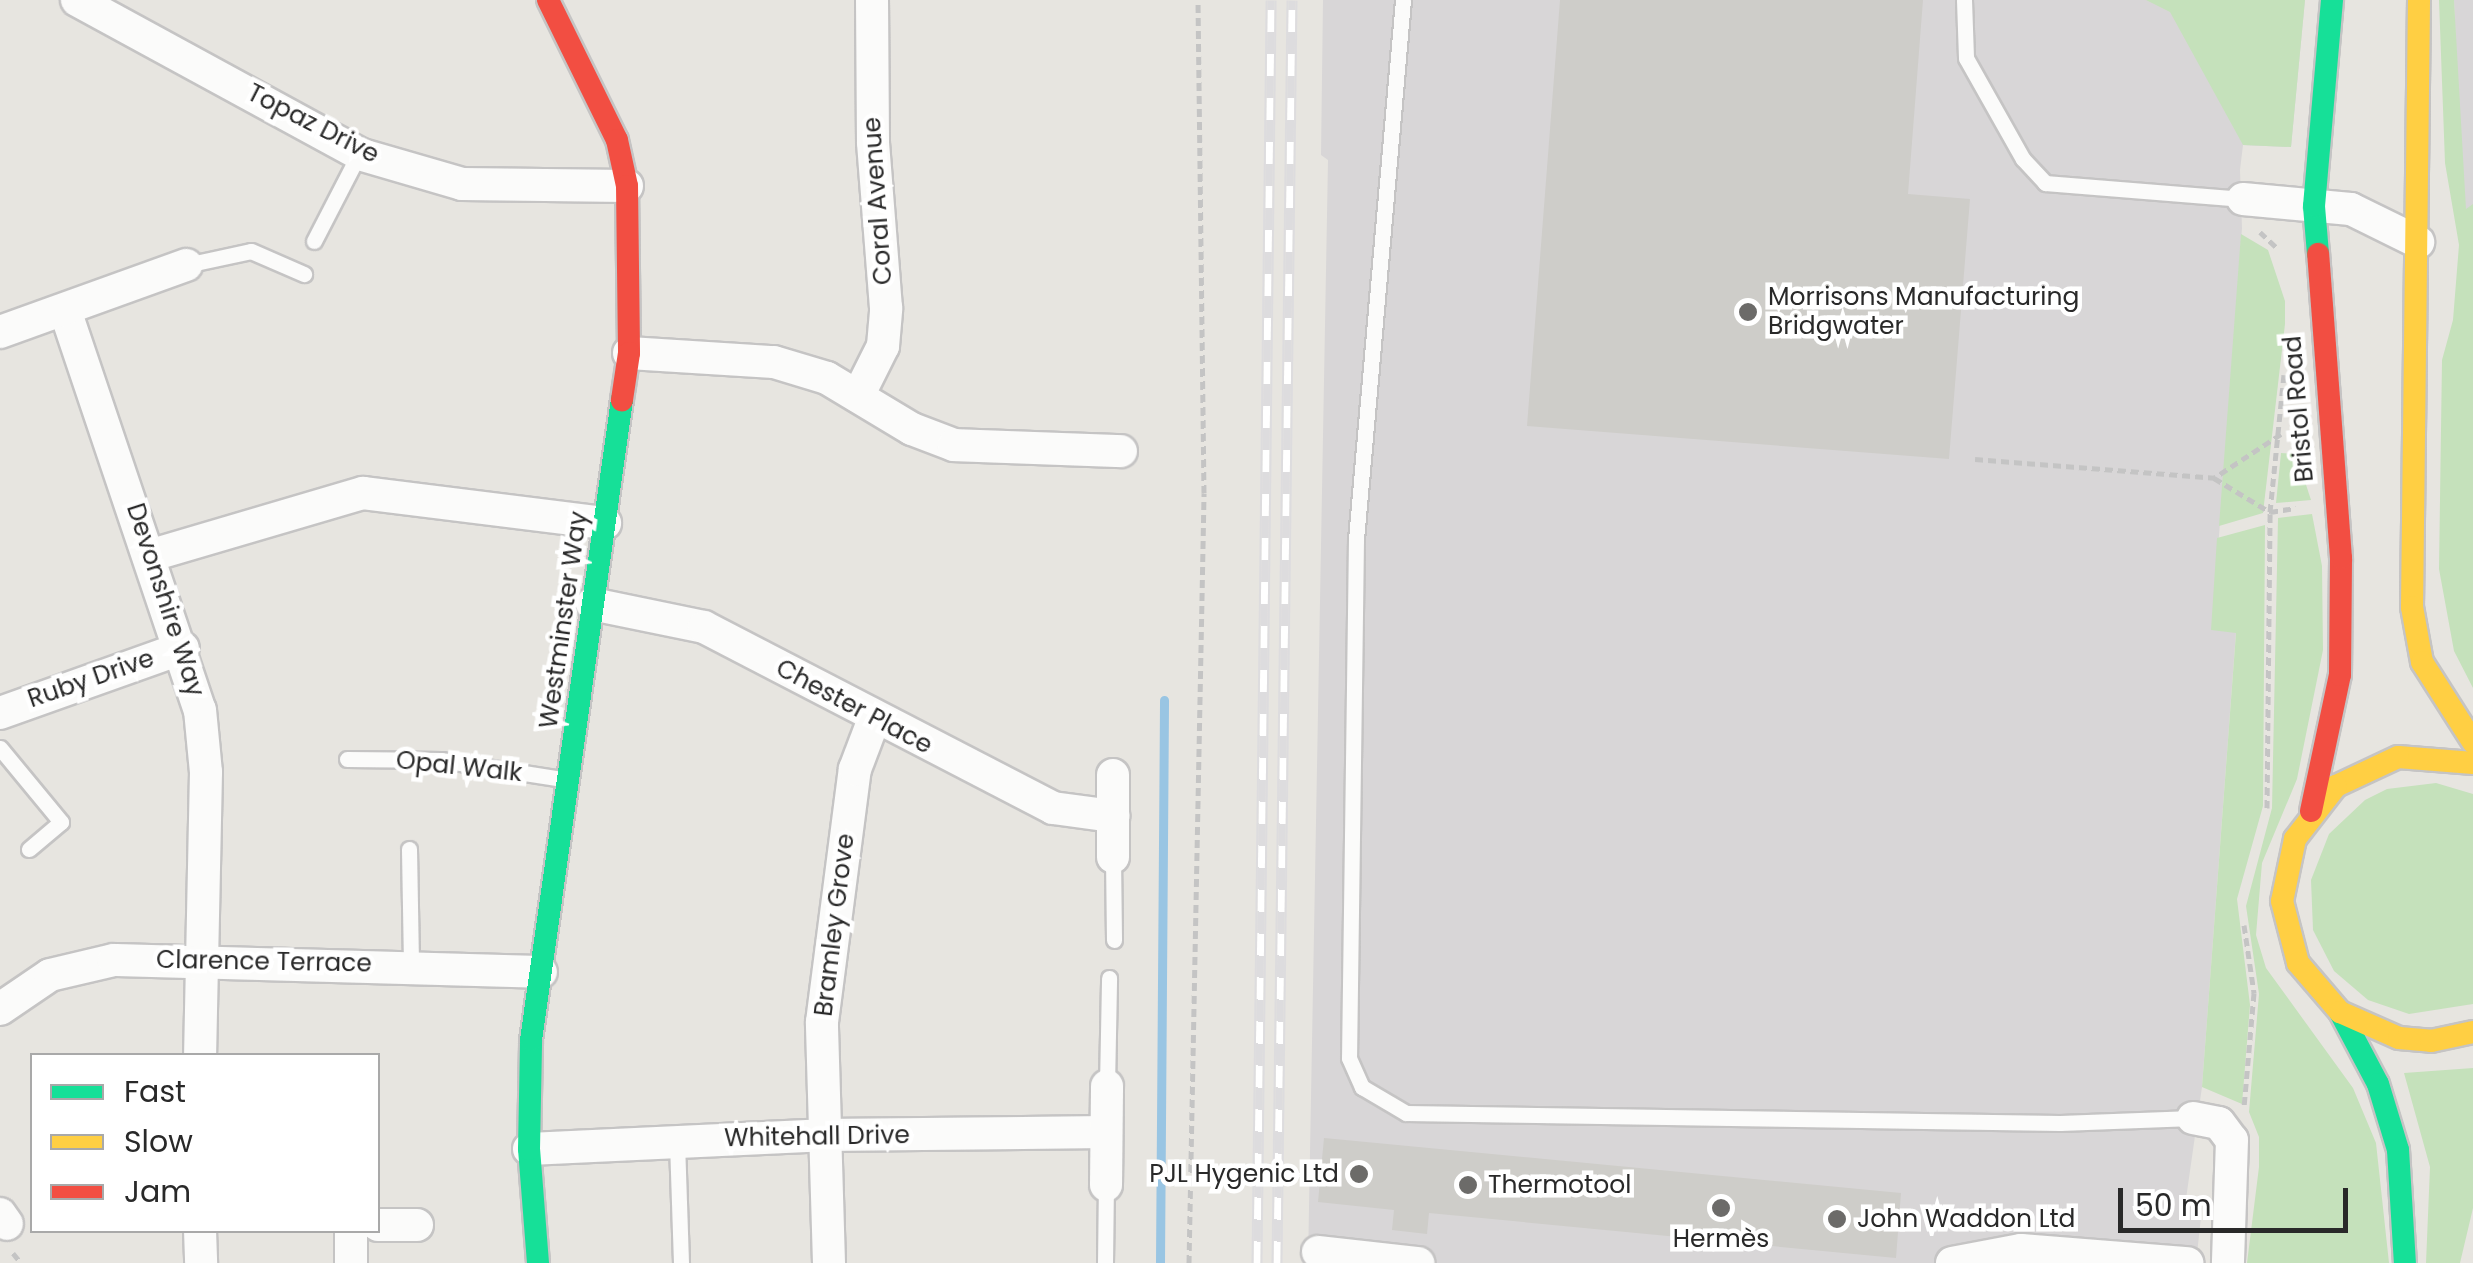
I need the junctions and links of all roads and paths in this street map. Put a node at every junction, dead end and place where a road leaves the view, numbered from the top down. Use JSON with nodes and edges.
{"nodes":[{"id":1,"x":77,"y":0,"type":"edge"},
{"id":2,"x":548,"y":0,"type":"edge"},
{"id":3,"x":872,"y":0,"type":"edge"},
{"id":4,"x":1198,"y":0,"type":"edge"},
{"id":5,"x":1403,"y":0,"type":"edge"},
{"id":6,"x":1964,"y":0,"type":"edge"},
{"id":7,"x":2332,"y":0,"type":"edge"},
{"id":8,"x":2419,"y":0,"type":"edge"},
{"id":9,"x":360,"y":154,"type":"junction"},
{"id":10,"x":627,"y":186,"type":"junction"},
{"id":11,"x":2252,"y":200,"type":"junction"},
{"id":12,"x":2314,"y":206,"type":"junction"},
{"id":13,"x":314,"y":241,"type":"dead end"},
{"id":14,"x":2418,"y":242,"type":"junction"},
{"id":15,"x":2282,"y":254,"type":"dead end"},
{"id":16,"x":186,"y":266,"type":"joint"},
{"id":17,"x":304,"y":274,"type":"dead end"},
{"id":18,"x":65,"y":310,"type":"junction"},
{"id":19,"x":0,"y":332,"type":"edge"},
{"id":20,"x":629,"y":353,"type":"junction"},
{"id":21,"x":2284,"y":372,"type":"dead end"},
{"id":22,"x":858,"y":396,"type":"junction"},
{"id":23,"x":2282,"y":434,"type":"junction"},
{"id":24,"x":1121,"y":451,"type":"dead end"},
{"id":25,"x":1975,"y":459,"type":"dead end"},
{"id":26,"x":2214,"y":478,"type":"junction"},
{"id":27,"x":2312,"y":506,"type":"dead end"},
{"id":28,"x":2270,"y":512,"type":"junction"},
{"id":29,"x":605,"y":523,"type":"junction"},
{"id":30,"x":152,"y":555,"type":"junction"},
{"id":31,"x":592,"y":604,"type":"junction"},
{"id":32,"x":183,"y":648,"type":"junction"},
{"id":33,"x":0,"y":713,"type":"edge"},
{"id":34,"x":874,"y":719,"type":"junction"},
{"id":35,"x":2473,"y":742,"type":"edge"},
{"id":36,"x":0,"y":748,"type":"edge"},
{"id":37,"x":347,"y":759,"type":"dead end"},
{"id":38,"x":2473,"y":764,"type":"edge"},
{"id":39,"x":1112,"y":775,"type":"dead end"},
{"id":40,"x":570,"y":781,"type":"junction"},
{"id":41,"x":2311,"y":811,"type":"junction"},
{"id":42,"x":1113,"y":816,"type":"junction"},
{"id":43,"x":2262,"y":821,"type":"dead end"},
{"id":44,"x":29,"y":849,"type":"dead end"},
{"id":45,"x":410,"y":849,"type":"dead end"},
{"id":46,"x":1113,"y":857,"type":"joint"},
{"id":47,"x":2242,"y":909,"type":"dead end"},
{"id":48,"x":1114,"y":940,"type":"dead end"},
{"id":49,"x":200,"y":961,"type":"junction"},
{"id":50,"x":411,"y":964,"type":"junction"},
{"id":51,"x":541,"y":972,"type":"junction"},
{"id":52,"x":1109,"y":978,"type":"dead end"},
{"id":53,"x":0,"y":1008,"type":"edge"},
{"id":54,"x":2340,"y":1012,"type":"junction"},
{"id":55,"x":2473,"y":1032,"type":"edge"},
{"id":56,"x":200,"y":1053,"type":"edge"},
{"id":57,"x":1107,"y":1086,"type":"joint"},
{"id":58,"x":2193,"y":1118,"type":"joint"},
{"id":59,"x":1106,"y":1132,"type":"junction"},
{"id":60,"x":2228,"y":1134,"type":"junction"},
{"id":61,"x":824,"y":1136,"type":"junction"},
{"id":62,"x":677,"y":1140,"type":"junction"},
{"id":63,"x":529,"y":1149,"type":"junction"},
{"id":64,"x":1106,"y":1184,"type":"joint"},
{"id":65,"x":380,"y":1225,"type":"edge"},
{"id":66,"x":417,"y":1225,"type":"dead end"},
{"id":67,"x":200,"y":1233,"type":"edge"},
{"id":68,"x":351,"y":1233,"type":"edge"},
{"id":69,"x":1318,"y":1252,"type":"dead end"},
{"id":70,"x":201,"y":1263,"type":"edge"},
{"id":71,"x":352,"y":1263,"type":"edge"},
{"id":72,"x":538,"y":1263,"type":"edge"},
{"id":73,"x":681,"y":1263,"type":"edge"},
{"id":74,"x":829,"y":1263,"type":"edge"},
{"id":75,"x":1104,"y":1263,"type":"edge"},
{"id":76,"x":1190,"y":1263,"type":"edge"},
{"id":77,"x":1418,"y":1263,"type":"edge"},
{"id":78,"x":1952,"y":1263,"type":"edge"},
{"id":79,"x":2187,"y":1263,"type":"edge"},
{"id":80,"x":2228,"y":1263,"type":"edge"},
{"id":81,"x":2405,"y":1263,"type":"edge"}],
"edges":[{"from":1,"to":9,"type":"street","name":"Topaz Drive"},
{"from":2,"to":10,"type":"main road","name":"Westminster Way"},
{"from":3,"to":22,"type":"street","name":"Coral Avenue"},
{"from":4,"to":76,"type":"path"},
{"from":5,"to":58,"type":"lane"},
{"from":6,"to":11,"type":"lane"},
{"from":7,"to":12,"type":"main road","name":"Bristol Road"},
{"from":8,"to":14,"type":"main road"},
{"from":9,"to":10,"type":"street","name":"Topaz Drive"},
{"from":9,"to":13,"type":"lane"},
{"from":10,"to":20,"type":"main road","name":"Westminster Way"},
{"from":11,"to":12,"type":"street"},
{"from":11,"to":15,"type":"path"},
{"from":12,"to":14,"type":"street"},
{"from":12,"to":41,"type":"main road","name":"Bristol Road"},
{"from":14,"to":35,"type":"main road"},
{"from":16,"to":17,"type":"lane"},
{"from":16,"to":18,"type":"street"},
{"from":18,"to":19,"type":"street"},
{"from":18,"to":30,"type":"street","name":"Devonshire Way"},
{"from":20,"to":22,"type":"street"},
{"from":20,"to":29,"type":"main road","name":"Westminster Way"},
{"from":21,"to":23,"type":"path"},
{"from":22,"to":24,"type":"street"},
{"from":23,"to":26,"type":"path"},
{"from":23,"to":28,"type":"path"},
{"from":25,"to":26,"type":"path"},
{"from":26,"to":28,"type":"path"},
{"from":27,"to":28,"type":"path"},
{"from":28,"to":43,"type":"path"},
{"from":29,"to":30,"type":"street"},
{"from":29,"to":31,"type":"main road","name":"Westminster Way"},
{"from":30,"to":32,"type":"street","name":"Devonshire Way"},
{"from":31,"to":34,"type":"street","name":"Chester Place"},
{"from":31,"to":40,"type":"main road","name":"Westminster Way"},
{"from":32,"to":33,"type":"street","name":"Ruby Drive"},
{"from":32,"to":49,"type":"street","name":"Devonshire Way"},
{"from":34,"to":42,"type":"street","name":"Chester Place"},
{"from":34,"to":61,"type":"street","name":"Bramley Grove"},
{"from":36,"to":44,"type":"lane"},
{"from":37,"to":40,"type":"lane","name":"Opal Walk"},
{"from":38,"to":41,"type":"main road"},
{"from":39,"to":42,"type":"street"},
{"from":40,"to":51,"type":"main road","name":"Westminster Way"},
{"from":41,"to":54,"type":"main road"},
{"from":42,"to":46,"type":"street"},
{"from":45,"to":50,"type":"lane"},
{"from":46,"to":48,"type":"lane"},
{"from":47,"to":60,"type":"path"},
{"from":49,"to":50,"type":"street","name":"Clarence Terrace"},
{"from":49,"to":53,"type":"street","name":"Clarence Terrace"},
{"from":49,"to":56,"type":"street","name":"Devonshire Way"},
{"from":50,"to":51,"type":"street","name":"Clarence Terrace"},
{"from":51,"to":63,"type":"main road","name":"Westminster Way"},
{"from":52,"to":57,"type":"lane"},
{"from":54,"to":55,"type":"main road"},
{"from":54,"to":81,"type":"main road"},
{"from":57,"to":59,"type":"street"},
{"from":58,"to":60,"type":"street"},
{"from":59,"to":61,"type":"street","name":"Whitehall Drive"},
{"from":59,"to":64,"type":"street"},
{"from":60,"to":80,"type":"street"},
{"from":61,"to":62,"type":"street","name":"Whitehall Drive"},
{"from":61,"to":74,"type":"street","name":"Bramley Grove"},
{"from":62,"to":63,"type":"street","name":"Whitehall Drive"},
{"from":62,"to":73,"type":"lane"},
{"from":63,"to":72,"type":"main road","name":"Westminster Way"},
{"from":64,"to":75,"type":"lane"},
{"from":65,"to":66,"type":"street"},
{"from":67,"to":70,"type":"street"},
{"from":68,"to":71,"type":"street"},
{"from":69,"to":77,"type":"street"},
{"from":78,"to":79,"type":"street"}]}
